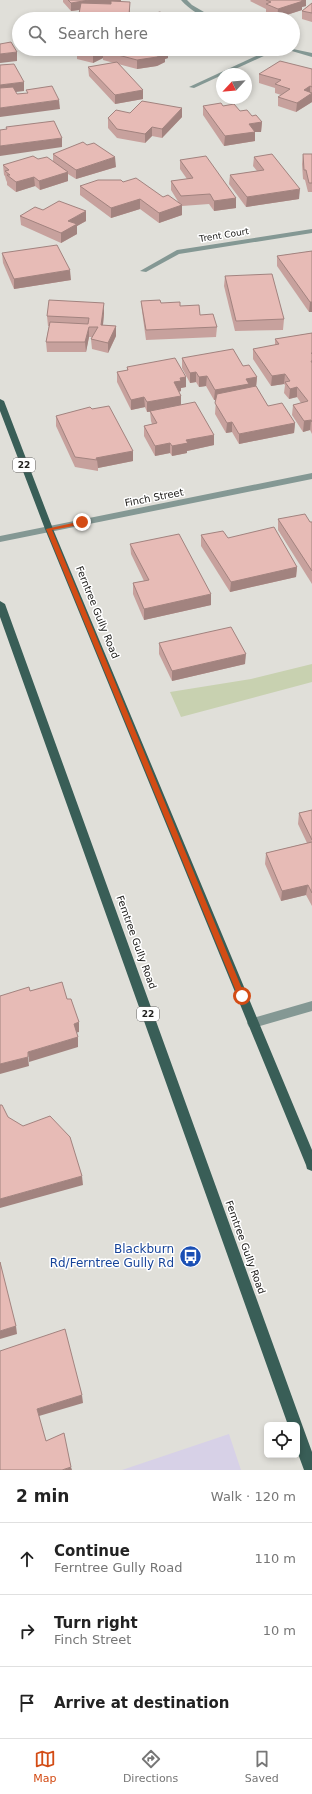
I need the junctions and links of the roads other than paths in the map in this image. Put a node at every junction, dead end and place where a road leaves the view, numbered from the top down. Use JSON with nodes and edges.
{"nodes":[{"id":1,"x":184,"y":0,"type":"edge"},
{"id":2,"x":201,"y":12,"type":"edge"},
{"id":3,"x":300,"y":52,"type":"edge"},
{"id":4,"x":312,"y":55,"type":"edge"},
{"id":5,"x":261,"y":56,"type":"edge"},
{"id":6,"x":192,"y":87,"type":"dead end"},
{"id":7,"x":312,"y":230,"type":"edge"},
{"id":8,"x":144,"y":271,"type":"dead end"},
{"id":9,"x":0,"y":401,"type":"edge"},
{"id":10,"x":312,"y":476,"type":"edge"},
{"id":11,"x":49,"y":529,"type":"junction"},
{"id":12,"x":0,"y":539,"type":"edge"},
{"id":13,"x":0,"y":604,"type":"edge"},
{"id":14,"x":312,"y":1006,"type":"edge"},
{"id":15,"x":253,"y":1023,"type":"junction"},
{"id":16,"x":312,"y":1165,"type":"edge"},
{"id":17,"x":294,"y":1422,"type":"edge"},
{"id":18,"x":300,"y":1439,"type":"edge"},
{"id":19,"x":311,"y":1470,"type":"edge"}],
"edges":[{"from":1,"to":2,"type":"street"},
{"from":3,"to":4,"type":"street"},
{"from":5,"to":6,"type":"street"},
{"from":7,"to":8,"type":"street","name":"Trent Court"},
{"from":9,"to":11,"type":"main road","name":"Ferntree Gully Road","number":"22"},
{"from":10,"to":11,"type":"street","name":"Finch Street"},
{"from":11,"to":12,"type":"street","name":"Finch Street"},
{"from":11,"to":15,"type":"main road","name":"Ferntree Gully Road","number":"22"},
{"from":13,"to":17,"type":"main road","name":"Ferntree Gully Road","number":"22"},
{"from":14,"to":15,"type":"street"},
{"from":15,"to":16,"type":"main road","name":"Ferntree Gully Road","number":"22"},
{"from":18,"to":19,"type":"main road"}]}
